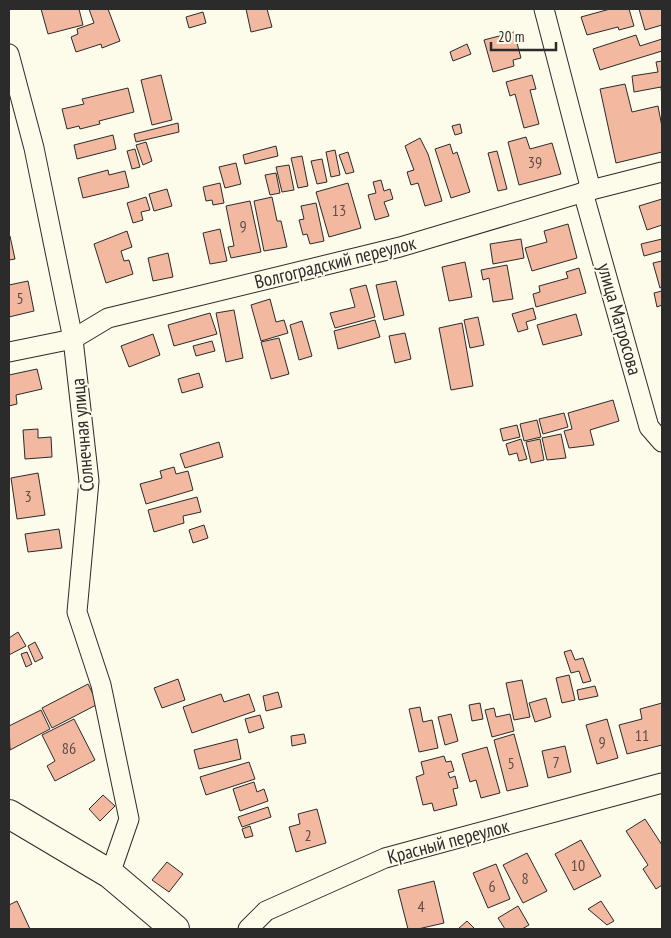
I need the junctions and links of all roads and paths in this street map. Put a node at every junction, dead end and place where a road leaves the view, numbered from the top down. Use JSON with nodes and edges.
{"nodes":[{"id":1,"x":544,"y":9,"type":"edge"},
{"id":2,"x":9,"y":54,"type":"edge"},
{"id":3,"x":662,"y":172,"type":"edge"},
{"id":4,"x":587,"y":191,"type":"junction"},
{"id":5,"x":73,"y":339,"type":"junction"},
{"id":6,"x":9,"y":352,"type":"edge"},
{"id":7,"x":662,"y":442,"type":"edge"},
{"id":8,"x":662,"y":783,"type":"edge"},
{"id":9,"x":9,"y":814,"type":"edge"},
{"id":10,"x":110,"y":874,"type":"junction"},
{"id":11,"x":175,"y":929,"type":"edge"},
{"id":12,"x":248,"y":929,"type":"edge"}],
"edges":[{"from":1,"to":4,"type":"street","name":"улица Матросова"},
{"from":2,"to":5,"type":"street","name":"Солнечная улица"},
{"from":3,"to":4,"type":"street","name":"Волгоградский переулок"},
{"from":4,"to":5,"type":"street","name":"Волгоградский переулок"},
{"from":4,"to":7,"type":"street","name":"улица Матросова"},
{"from":5,"to":6,"type":"street","name":"Волгоградский переулок"},
{"from":5,"to":10,"type":"street","name":"Солнечная улица"},
{"from":8,"to":12,"type":"street","name":"Красный переулок"},
{"from":9,"to":10,"type":"street"},
{"from":10,"to":11,"type":"street"}]}
